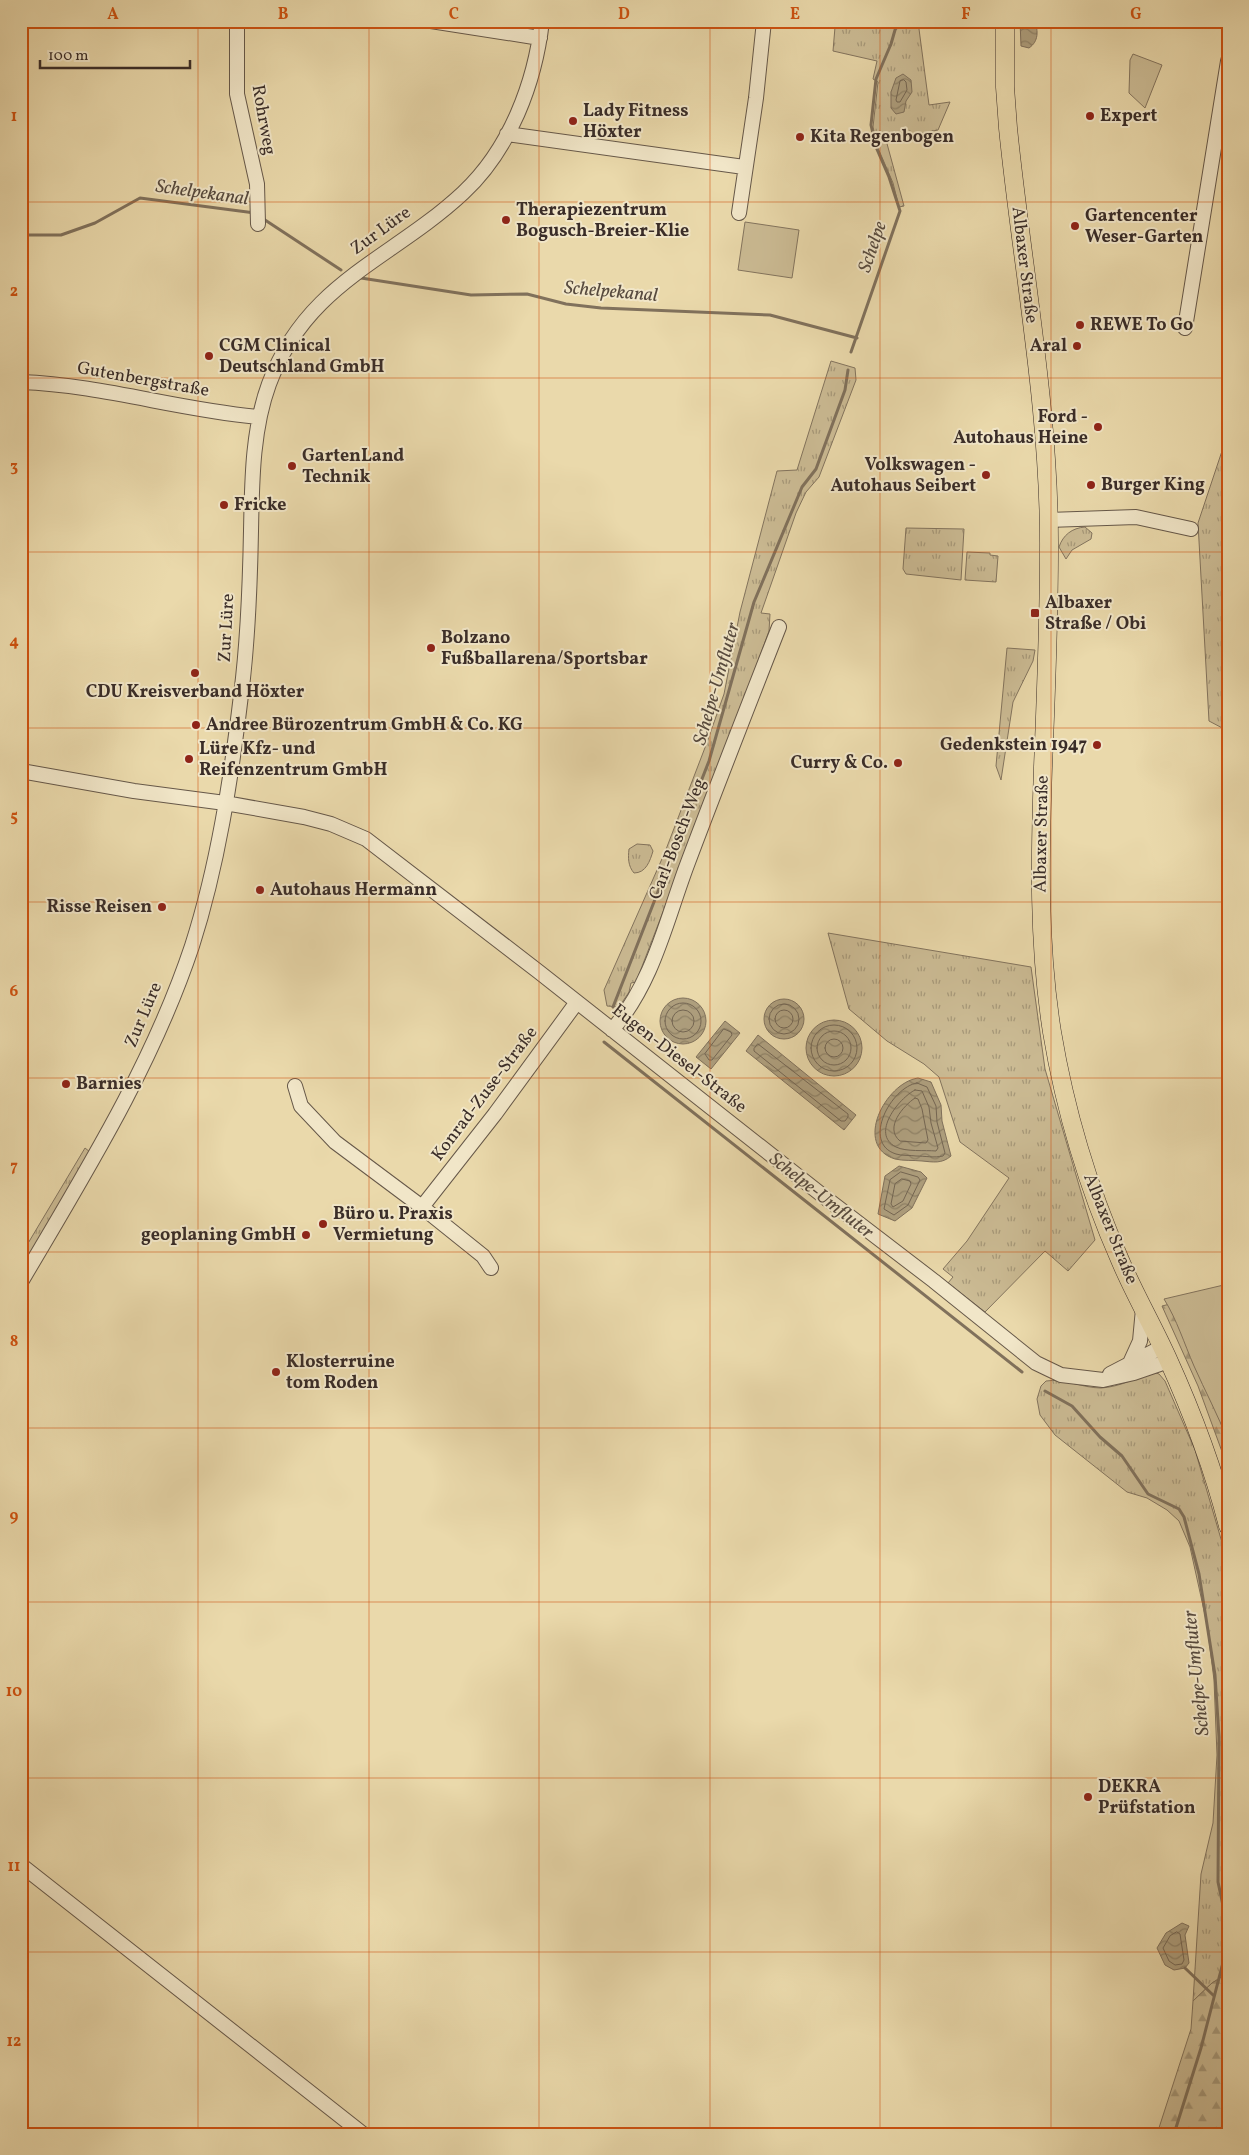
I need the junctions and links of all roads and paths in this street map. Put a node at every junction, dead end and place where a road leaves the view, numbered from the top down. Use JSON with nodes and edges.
{"nodes":[{"id":1,"x":237,"y":21,"type":"edge"},
{"id":2,"x":431,"y":21,"type":"edge"},
{"id":3,"x":542,"y":21,"type":"edge"},
{"id":4,"x":764,"y":21,"type":"edge"},
{"id":5,"x":1005,"y":21,"type":"edge"},
{"id":6,"x":540,"y":38,"type":"junction"},
{"id":7,"x":1228,"y":61,"type":"edge"},
{"id":8,"x":507,"y":134,"type":"junction"},
{"id":9,"x":744,"y":167,"type":"junction"},
{"id":10,"x":738,"y":213,"type":"dead end"},
{"id":11,"x":258,"y":224,"type":"dead end"},
{"id":12,"x":1185,"y":328,"type":"dead end"},
{"id":13,"x":21,"y":382,"type":"edge"},
{"id":14,"x":259,"y":417,"type":"junction"},
{"id":15,"x":1048,"y":520,"type":"junction"},
{"id":16,"x":1191,"y":529,"type":"dead end"},
{"id":17,"x":779,"y":627,"type":"dead end"},
{"id":18,"x":21,"y":771,"type":"edge"},
{"id":19,"x":225,"y":804,"type":"junction"},
{"id":20,"x":577,"y":1002,"type":"junction"},
{"id":21,"x":612,"y":1030,"type":"junction"},
{"id":22,"x":294,"y":1086,"type":"dead end"},
{"id":23,"x":422,"y":1207,"type":"junction"},
{"id":24,"x":491,"y":1268,"type":"dead end"},
{"id":25,"x":21,"y":1282,"type":"edge"},
{"id":26,"x":1143,"y":1308,"type":"junction"},
{"id":27,"x":1165,"y":1354,"type":"junction"},
{"id":28,"x":1130,"y":1363,"type":"junction"},
{"id":29,"x":1092,"y":1380,"type":"junction"},
{"id":30,"x":1228,"y":1526,"type":"edge"},
{"id":31,"x":21,"y":1865,"type":"edge"},
{"id":32,"x":363,"y":2134,"type":"edge"}],
"edges":[{"from":1,"to":11,"type":"street","name":"Rohrweg"},
{"from":2,"to":6,"type":"street"},
{"from":3,"to":6,"type":"street","name":"Zur Lüre"},
{"from":4,"to":9,"type":"street"},
{"from":5,"to":15,"type":"main road","name":"Albaxer Straße"},
{"from":6,"to":8,"type":"street","name":"Zur Lüre"},
{"from":7,"to":12,"type":"street"},
{"from":8,"to":9,"type":"street"},
{"from":8,"to":14,"type":"street","name":"Zur Lüre"},
{"from":9,"to":10,"type":"street"},
{"from":13,"to":14,"type":"street","name":"Gutenbergstraße"},
{"from":14,"to":19,"type":"street","name":"Zur Lüre"},
{"from":15,"to":16,"type":"street"},
{"from":15,"to":26,"type":"main road","name":"Albaxer Straße"},
{"from":17,"to":21,"type":"street","name":"Carl-Bosch-Weg"},
{"from":18,"to":19,"type":"street"},
{"from":19,"to":20,"type":"street","name":"Eugen-Diesel-Straße"},
{"from":19,"to":25,"type":"street","name":"Zur Lüre"},
{"from":20,"to":21,"type":"street","name":"Eugen-Diesel-Straße"},
{"from":20,"to":23,"type":"street","name":"Konrad-Zuse-Straße"},
{"from":21,"to":29,"type":"street","name":"Eugen-Diesel-Straße"},
{"from":22,"to":23,"type":"street"},
{"from":23,"to":24,"type":"street"},
{"from":26,"to":27,"type":"main road","name":"Albaxer Straße"},
{"from":26,"to":28,"type":"street"},
{"from":27,"to":28,"type":"street"},
{"from":27,"to":29,"type":"street","name":"Eugen-Diesel-Straße"},
{"from":27,"to":30,"type":"main road","name":"Albaxer Straße"},
{"from":28,"to":29,"type":"street"},
{"from":31,"to":32,"type":"street"}]}
